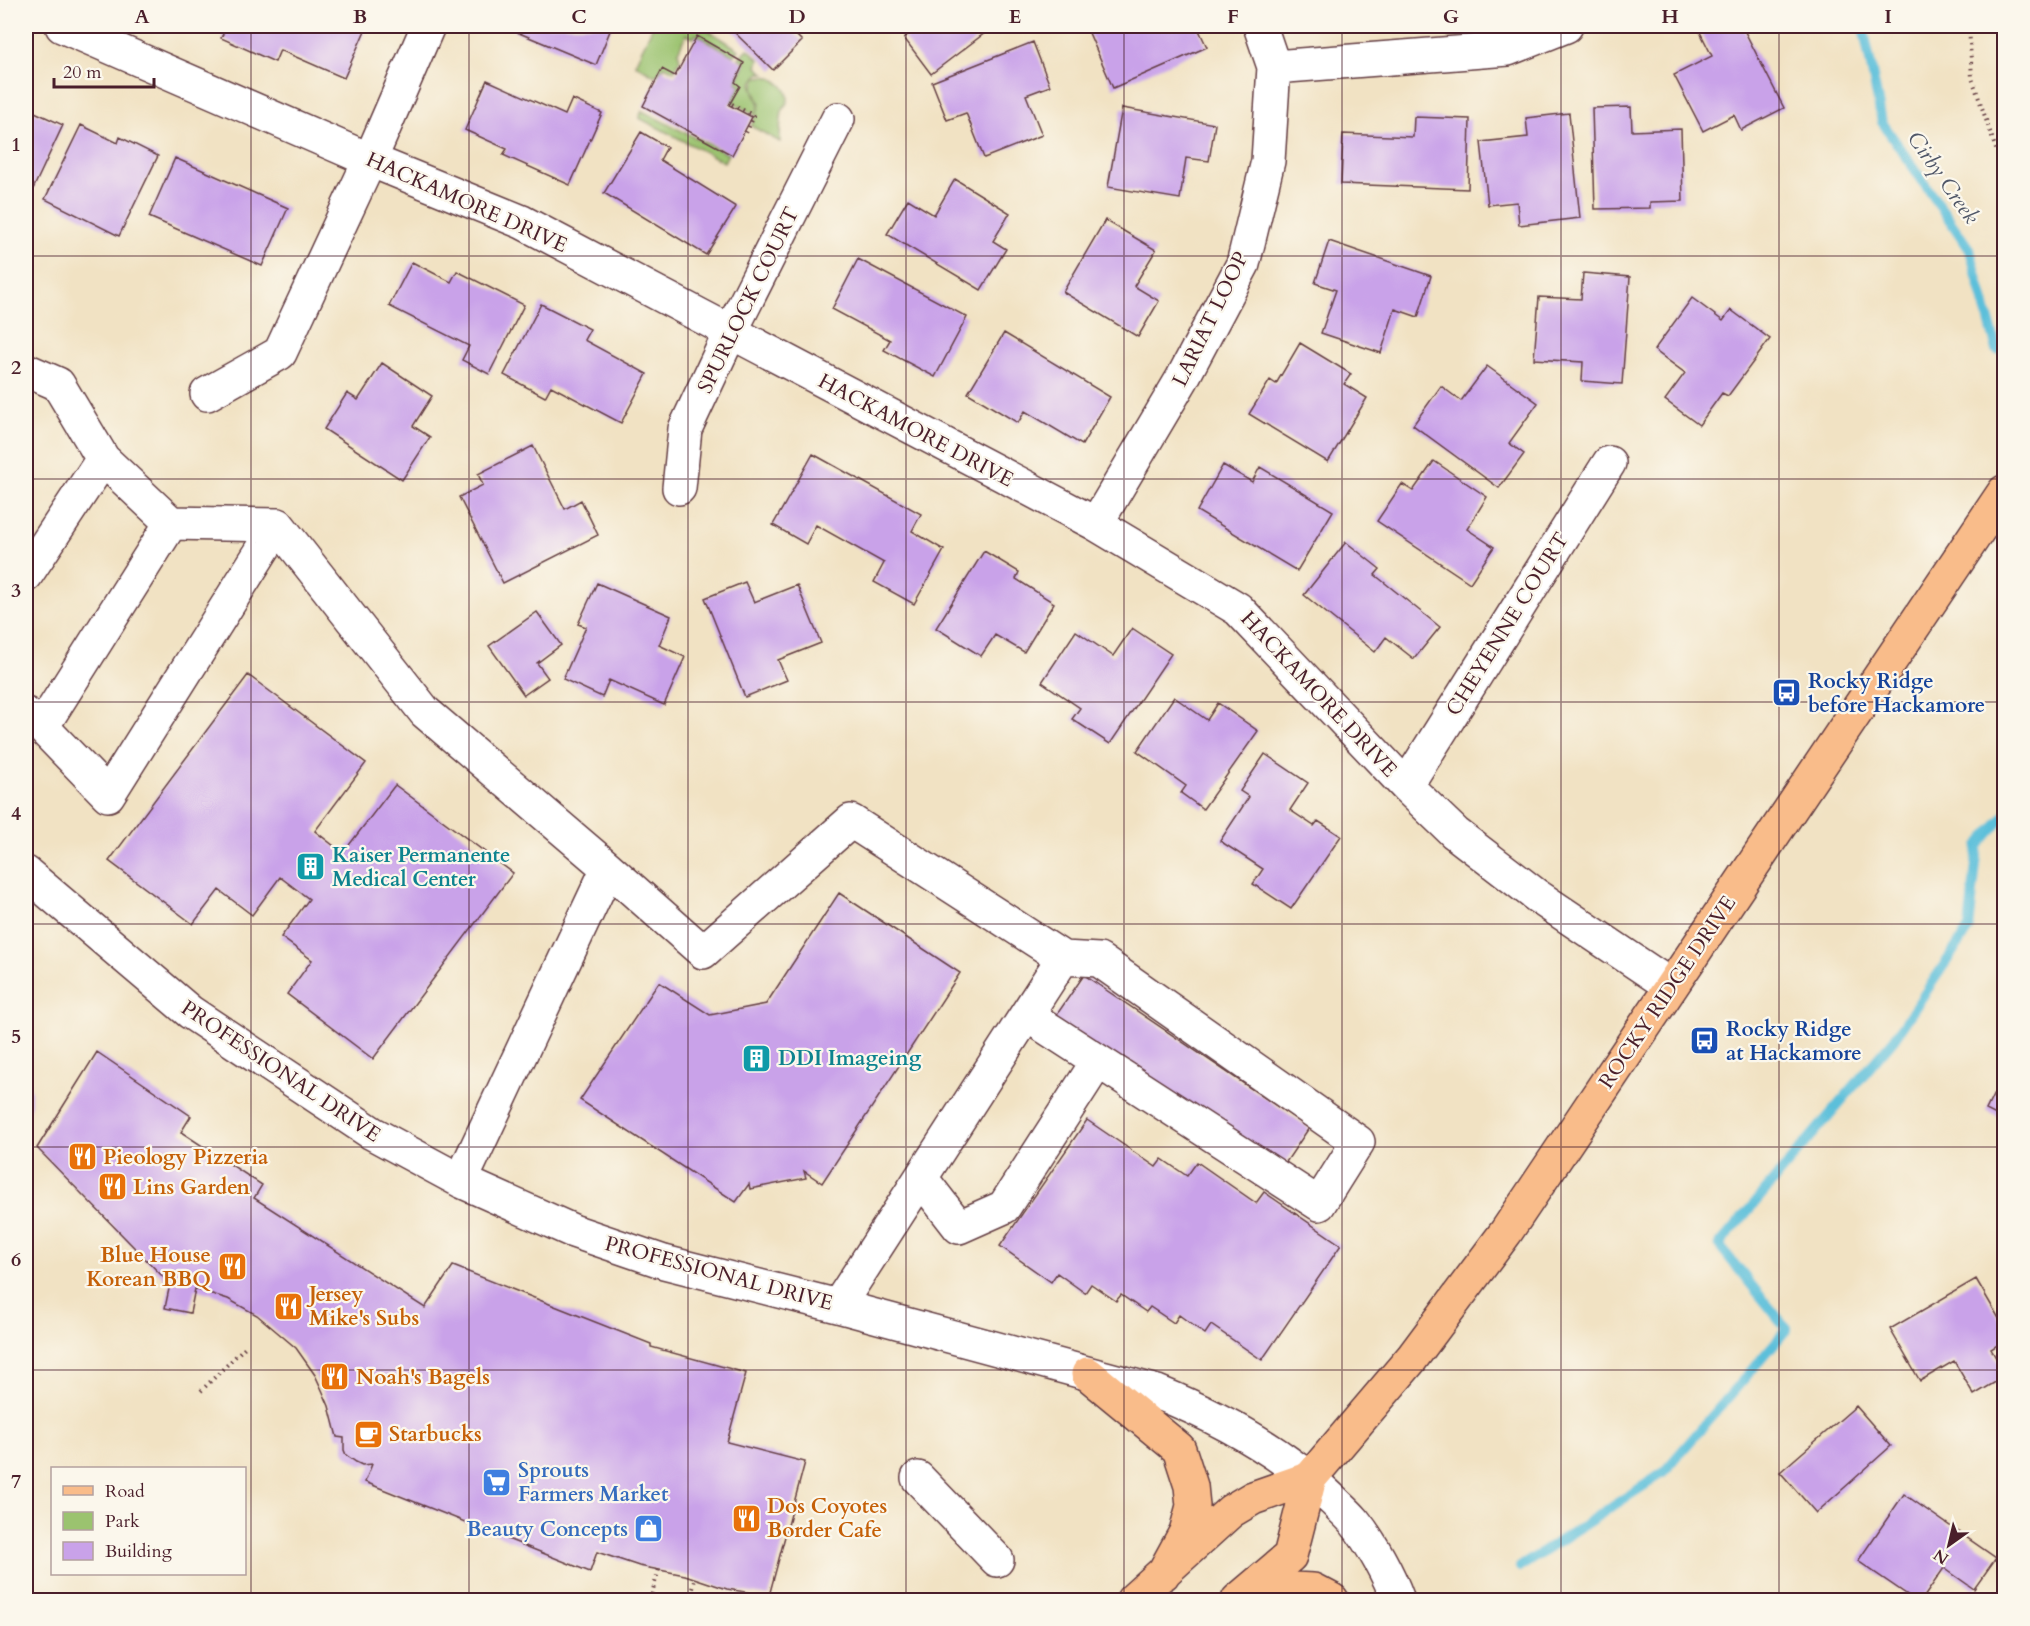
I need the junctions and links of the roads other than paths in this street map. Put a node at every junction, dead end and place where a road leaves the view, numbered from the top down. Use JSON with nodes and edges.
{"nodes":[{"id":1,"x":62,"y":26,"type":"edge"},
{"id":2,"x":428,"y":26,"type":"edge"},
{"id":3,"x":1260,"y":26,"type":"edge"},
{"id":4,"x":1566,"y":26,"type":"edge"},
{"id":5,"x":1274,"y":67,"type":"junction"},
{"id":6,"x":838,"y":119,"type":"dead end"},
{"id":7,"x":370,"y":159,"type":"junction"},
{"id":8,"x":730,"y":333,"type":"junction"},
{"id":9,"x":26,"y":370,"type":"edge"},
{"id":10,"x":207,"y":394,"type":"dead end"},
{"id":11,"x":103,"y":459,"type":"junction"},
{"id":12,"x":1609,"y":463,"type":"dead end"},
{"id":13,"x":679,"y":489,"type":"dead end"},
{"id":14,"x":2004,"y":492,"type":"edge"},
{"id":15,"x":171,"y":523,"type":"junction"},
{"id":16,"x":1096,"y":524,"type":"junction"},
{"id":17,"x":278,"y":525,"type":"junction"},
{"id":18,"x":26,"y":575,"type":"edge"},
{"id":19,"x":34,"y":720,"type":"edge"},
{"id":20,"x":1406,"y":786,"type":"junction"},
{"id":21,"x":608,"y":868,"type":"junction"},
{"id":22,"x":26,"y":873,"type":"edge"},
{"id":23,"x":1063,"y":958,"type":"junction"},
{"id":24,"x":1671,"y":986,"type":"junction"},
{"id":25,"x":1027,"y":1015,"type":"junction"},
{"id":26,"x":1098,"y":1061,"type":"junction"},
{"id":27,"x":921,"y":1178,"type":"junction"},
{"id":28,"x":461,"y":1181,"type":"junction"},
{"id":29,"x":838,"y":1306,"type":"junction"},
{"id":30,"x":1088,"y":1374,"type":"junction"},
{"id":31,"x":918,"y":1478,"type":"dead end"},
{"id":32,"x":1310,"y":1478,"type":"junction"},
{"id":33,"x":997,"y":1560,"type":"dead end"},
{"id":34,"x":1163,"y":1574,"type":"junction"},
{"id":35,"x":1133,"y":1600,"type":"edge"},
{"id":36,"x":1238,"y":1600,"type":"edge"},
{"id":37,"x":1243,"y":1600,"type":"edge"},
{"id":38,"x":1332,"y":1600,"type":"edge"},
{"id":39,"x":1398,"y":1600,"type":"edge"}],
"edges":[{"from":1,"to":7,"type":"street","name":"HACKAMORE DRIVE"},
{"from":2,"to":7,"type":"street"},
{"from":3,"to":5,"type":"street","name":"LARIAT LOOP"},
{"from":4,"to":5,"type":"street"},
{"from":5,"to":16,"type":"street","name":"LARIAT LOOP"},
{"from":6,"to":8,"type":"street","name":"SPURLOCK COURT"},
{"from":7,"to":8,"type":"street","name":"HACKAMORE DRIVE"},
{"from":7,"to":10,"type":"street"},
{"from":8,"to":13,"type":"street","name":"SPURLOCK COURT"},
{"from":8,"to":16,"type":"street","name":"HACKAMORE DRIVE"},
{"from":9,"to":11,"type":"street"},
{"from":11,"to":15,"type":"street"},
{"from":11,"to":18,"type":"street"},
{"from":12,"to":20,"type":"street","name":"CHEYENNE COURT"},
{"from":14,"to":24,"type":"main road","name":"ROCKY RIDGE DRIVE"},
{"from":15,"to":17,"type":"street"},
{"from":15,"to":19,"type":"street"},
{"from":16,"to":20,"type":"street","name":"HACKAMORE DRIVE"},
{"from":17,"to":19,"type":"street"},
{"from":17,"to":21,"type":"street"},
{"from":20,"to":24,"type":"street","name":"HACKAMORE DRIVE"},
{"from":21,"to":23,"type":"street"},
{"from":21,"to":28,"type":"street"},
{"from":22,"to":28,"type":"street","name":"PROFESSIONAL DRIVE"},
{"from":23,"to":25,"type":"street"},
{"from":23,"to":26,"type":"street"},
{"from":24,"to":32,"type":"main road","name":"ROCKY RIDGE DRIVE"},
{"from":25,"to":26,"type":"street"},
{"from":25,"to":27,"type":"street"},
{"from":26,"to":27,"type":"street"},
{"from":27,"to":29,"type":"street"},
{"from":28,"to":29,"type":"street","name":"PROFESSIONAL DRIVE"},
{"from":29,"to":30,"type":"street","name":"PROFESSIONAL DRIVE"},
{"from":30,"to":32,"type":"street","name":"PROFESSIONAL DRIVE"},
{"from":30,"to":34,"type":"main road"},
{"from":31,"to":33,"type":"street"},
{"from":32,"to":34,"type":"main road"},
{"from":32,"to":36,"type":"main road","name":"ROCKY RIDGE DRIVE"},
{"from":32,"to":39,"type":"street","name":"PROFESSIONAL DRIVE"},
{"from":34,"to":35,"type":"main road"},
{"from":37,"to":38,"type":"main road"}]}
